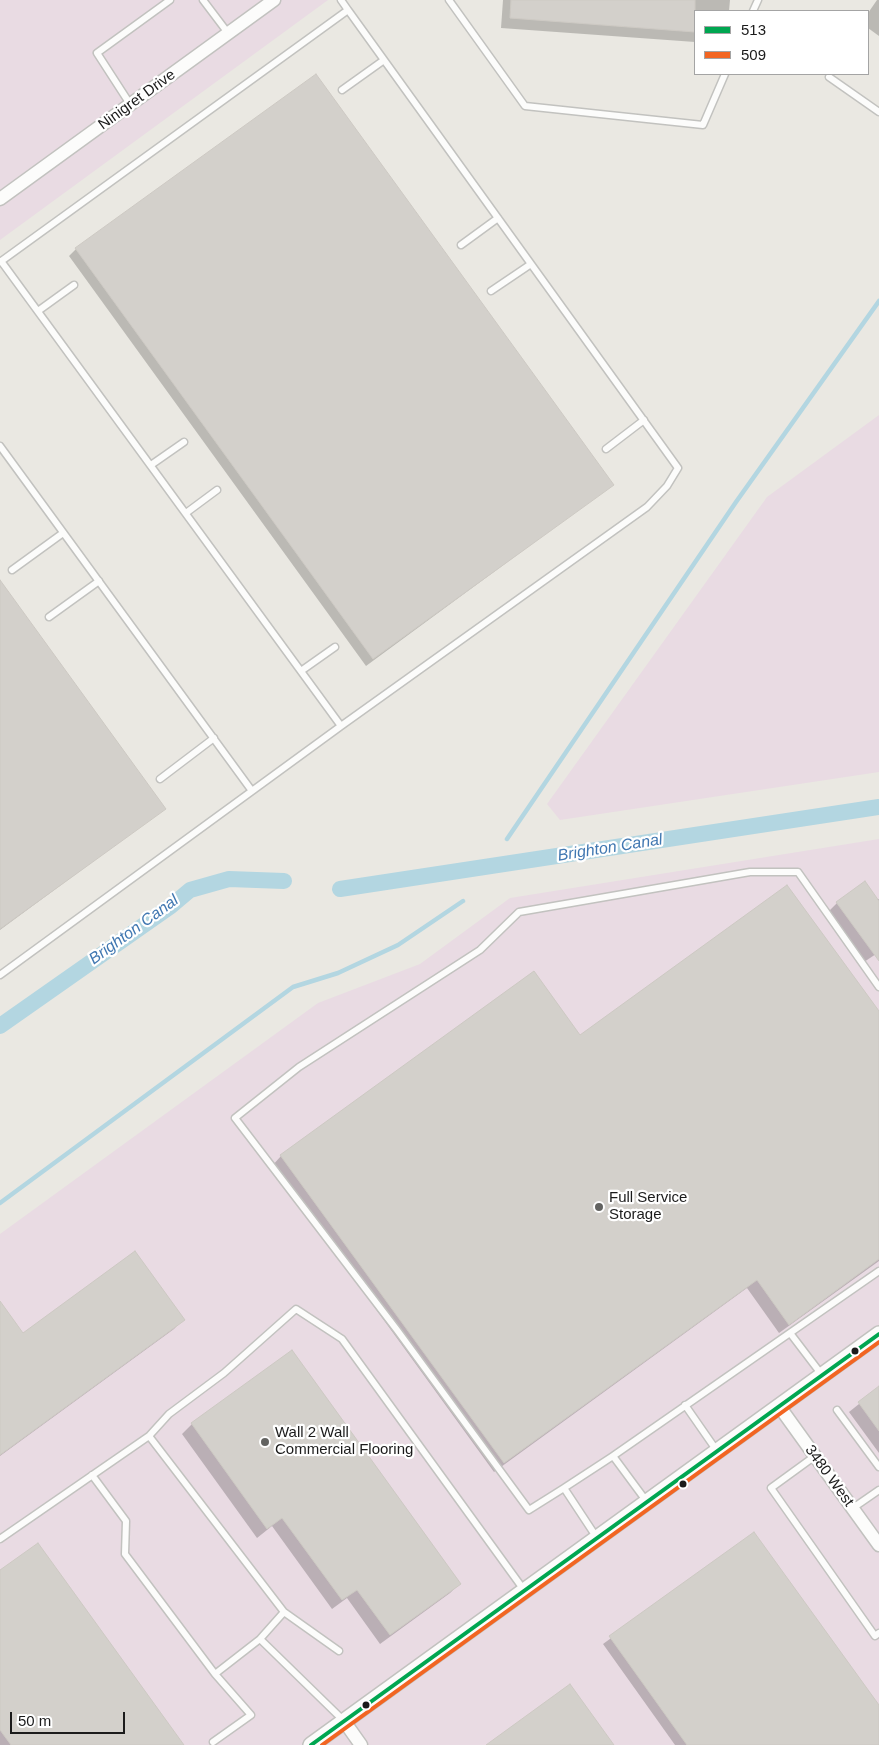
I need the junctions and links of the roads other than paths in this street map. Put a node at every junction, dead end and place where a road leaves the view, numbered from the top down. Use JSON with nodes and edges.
{"nodes":[{"id":1,"x":170,"y":0,"type":"edge"},
{"id":2,"x":203,"y":0,"type":"edge"},
{"id":3,"x":274,"y":0,"type":"edge"},
{"id":4,"x":341,"y":0,"type":"edge"},
{"id":5,"x":449,"y":0,"type":"edge"},
{"id":6,"x":348,"y":10,"type":"junction"},
{"id":7,"x":228,"y":34,"type":"junction"},
{"id":8,"x":384,"y":60,"type":"junction"},
{"id":9,"x":725,"y":75,"type":"edge"},
{"id":10,"x":829,"y":77,"type":"dead end"},
{"id":11,"x":342,"y":90,"type":"dead end"},
{"id":12,"x":130,"y":104,"type":"junction"},
{"id":13,"x":879,"y":112,"type":"edge"},
{"id":14,"x":0,"y":199,"type":"edge"},
{"id":15,"x":498,"y":218,"type":"junction"},
{"id":16,"x":461,"y":245,"type":"dead end"},
{"id":17,"x":1,"y":261,"type":"edge"},
{"id":18,"x":531,"y":264,"type":"junction"},
{"id":19,"x":74,"y":286,"type":"dead end"},
{"id":20,"x":491,"y":291,"type":"dead end"},
{"id":21,"x":38,"y":311,"type":"junction"},
{"id":22,"x":644,"y":420,"type":"junction"},
{"id":23,"x":184,"y":442,"type":"dead end"},
{"id":24,"x":0,"y":446,"type":"edge"},
{"id":25,"x":606,"y":450,"type":"dead end"},
{"id":26,"x":151,"y":465,"type":"junction"},
{"id":27,"x":217,"y":490,"type":"dead end"},
{"id":28,"x":186,"y":513,"type":"junction"},
{"id":29,"x":63,"y":532,"type":"junction"},
{"id":30,"x":12,"y":570,"type":"dead end"},
{"id":31,"x":99,"y":581,"type":"junction"},
{"id":32,"x":48,"y":617,"type":"dead end"},
{"id":33,"x":335,"y":647,"type":"dead end"},
{"id":34,"x":301,"y":672,"type":"junction"},
{"id":35,"x":341,"y":726,"type":"junction"},
{"id":36,"x":214,"y":738,"type":"junction"},
{"id":37,"x":160,"y":779,"type":"dead end"},
{"id":38,"x":252,"y":791,"type":"junction"},
{"id":39,"x":0,"y":975,"type":"edge"},
{"id":40,"x":879,"y":987,"type":"edge"},
{"id":41,"x":879,"y":1271,"type":"edge"},
{"id":42,"x":790,"y":1333,"type":"junction"},
{"id":43,"x":879,"y":1334,"type":"edge"},
{"id":44,"x":822,"y":1375,"type":"junction"},
{"id":45,"x":685,"y":1406,"type":"junction"},
{"id":46,"x":779,"y":1406,"type":"junction"},
{"id":47,"x":837,"y":1410,"type":"dead end"},
{"id":48,"x":149,"y":1436,"type":"junction"},
{"id":49,"x":717,"y":1451,"type":"junction"},
{"id":50,"x":613,"y":1456,"type":"junction"},
{"id":51,"x":815,"y":1456,"type":"junction"},
{"id":52,"x":879,"y":1466,"type":"edge"},
{"id":53,"x":92,"y":1475,"type":"junction"},
{"id":54,"x":564,"y":1488,"type":"junction"},
{"id":55,"x":879,"y":1490,"type":"edge"},
{"id":56,"x":647,"y":1502,"type":"junction"},
{"id":57,"x":853,"y":1508,"type":"junction"},
{"id":58,"x":597,"y":1538,"type":"junction"},
{"id":59,"x":0,"y":1539,"type":"edge"},
{"id":60,"x":879,"y":1545,"type":"edge"},
{"id":61,"x":525,"y":1591,"type":"junction"},
{"id":62,"x":284,"y":1612,"type":"junction"},
{"id":63,"x":879,"y":1633,"type":"edge"},
{"id":64,"x":260,"y":1639,"type":"junction"},
{"id":65,"x":339,"y":1651,"type":"dead end"},
{"id":66,"x":215,"y":1674,"type":"junction"},
{"id":67,"x":344,"y":1721,"type":"junction"},
{"id":68,"x":213,"y":1742,"type":"dead end"},
{"id":69,"x":311,"y":1745,"type":"edge"},
{"id":70,"x":361,"y":1745,"type":"edge"}],
"edges":[{"from":1,"to":12,"type":"lane"},
{"from":2,"to":7,"type":"lane"},
{"from":3,"to":7,"type":"street","name":"Ninigret Drive"},
{"from":4,"to":6,"type":"lane"},
{"from":5,"to":9,"type":"lane"},
{"from":6,"to":8,"type":"lane"},
{"from":6,"to":17,"type":"lane"},
{"from":7,"to":12,"type":"street","name":"Ninigret Drive"},
{"from":8,"to":11,"type":"lane"},
{"from":8,"to":15,"type":"lane"},
{"from":10,"to":13,"type":"lane"},
{"from":12,"to":14,"type":"street","name":"Ninigret Drive"},
{"from":15,"to":16,"type":"lane"},
{"from":15,"to":18,"type":"lane"},
{"from":17,"to":21,"type":"lane"},
{"from":18,"to":20,"type":"lane"},
{"from":18,"to":22,"type":"lane"},
{"from":19,"to":21,"type":"lane"},
{"from":21,"to":26,"type":"lane"},
{"from":22,"to":25,"type":"lane"},
{"from":22,"to":35,"type":"lane"},
{"from":23,"to":26,"type":"lane"},
{"from":24,"to":29,"type":"lane"},
{"from":26,"to":28,"type":"lane"},
{"from":27,"to":28,"type":"lane"},
{"from":28,"to":34,"type":"lane"},
{"from":29,"to":30,"type":"lane"},
{"from":29,"to":31,"type":"lane"},
{"from":31,"to":32,"type":"lane"},
{"from":31,"to":36,"type":"lane"},
{"from":33,"to":34,"type":"lane"},
{"from":34,"to":35,"type":"lane"},
{"from":35,"to":38,"type":"lane"},
{"from":36,"to":37,"type":"lane"},
{"from":36,"to":38,"type":"lane"},
{"from":38,"to":39,"type":"lane"},
{"from":40,"to":54,"type":"lane"},
{"from":41,"to":42,"type":"lane"},
{"from":42,"to":44,"type":"lane"},
{"from":42,"to":45,"type":"lane"},
{"from":43,"to":44,"type":"street"},
{"from":44,"to":46,"type":"street"},
{"from":45,"to":49,"type":"lane"},
{"from":45,"to":50,"type":"lane"},
{"from":46,"to":49,"type":"street"},
{"from":46,"to":51,"type":"street","name":"3480 West"},
{"from":47,"to":52,"type":"lane"},
{"from":48,"to":53,"type":"lane"},
{"from":48,"to":61,"type":"lane"},
{"from":48,"to":62,"type":"lane"},
{"from":49,"to":56,"type":"street"},
{"from":50,"to":54,"type":"lane"},
{"from":50,"to":56,"type":"lane"},
{"from":51,"to":57,"type":"street","name":"3480 West"},
{"from":51,"to":63,"type":"lane"},
{"from":53,"to":59,"type":"lane"},
{"from":53,"to":66,"type":"lane"},
{"from":54,"to":58,"type":"lane"},
{"from":55,"to":57,"type":"lane"},
{"from":56,"to":58,"type":"street"},
{"from":57,"to":60,"type":"street","name":"3480 West"},
{"from":58,"to":61,"type":"street"},
{"from":61,"to":67,"type":"street"},
{"from":62,"to":64,"type":"lane"},
{"from":62,"to":65,"type":"lane"},
{"from":64,"to":66,"type":"lane"},
{"from":64,"to":67,"type":"lane"},
{"from":66,"to":68,"type":"lane"},
{"from":67,"to":69,"type":"street"},
{"from":67,"to":70,"type":"street"}]}
